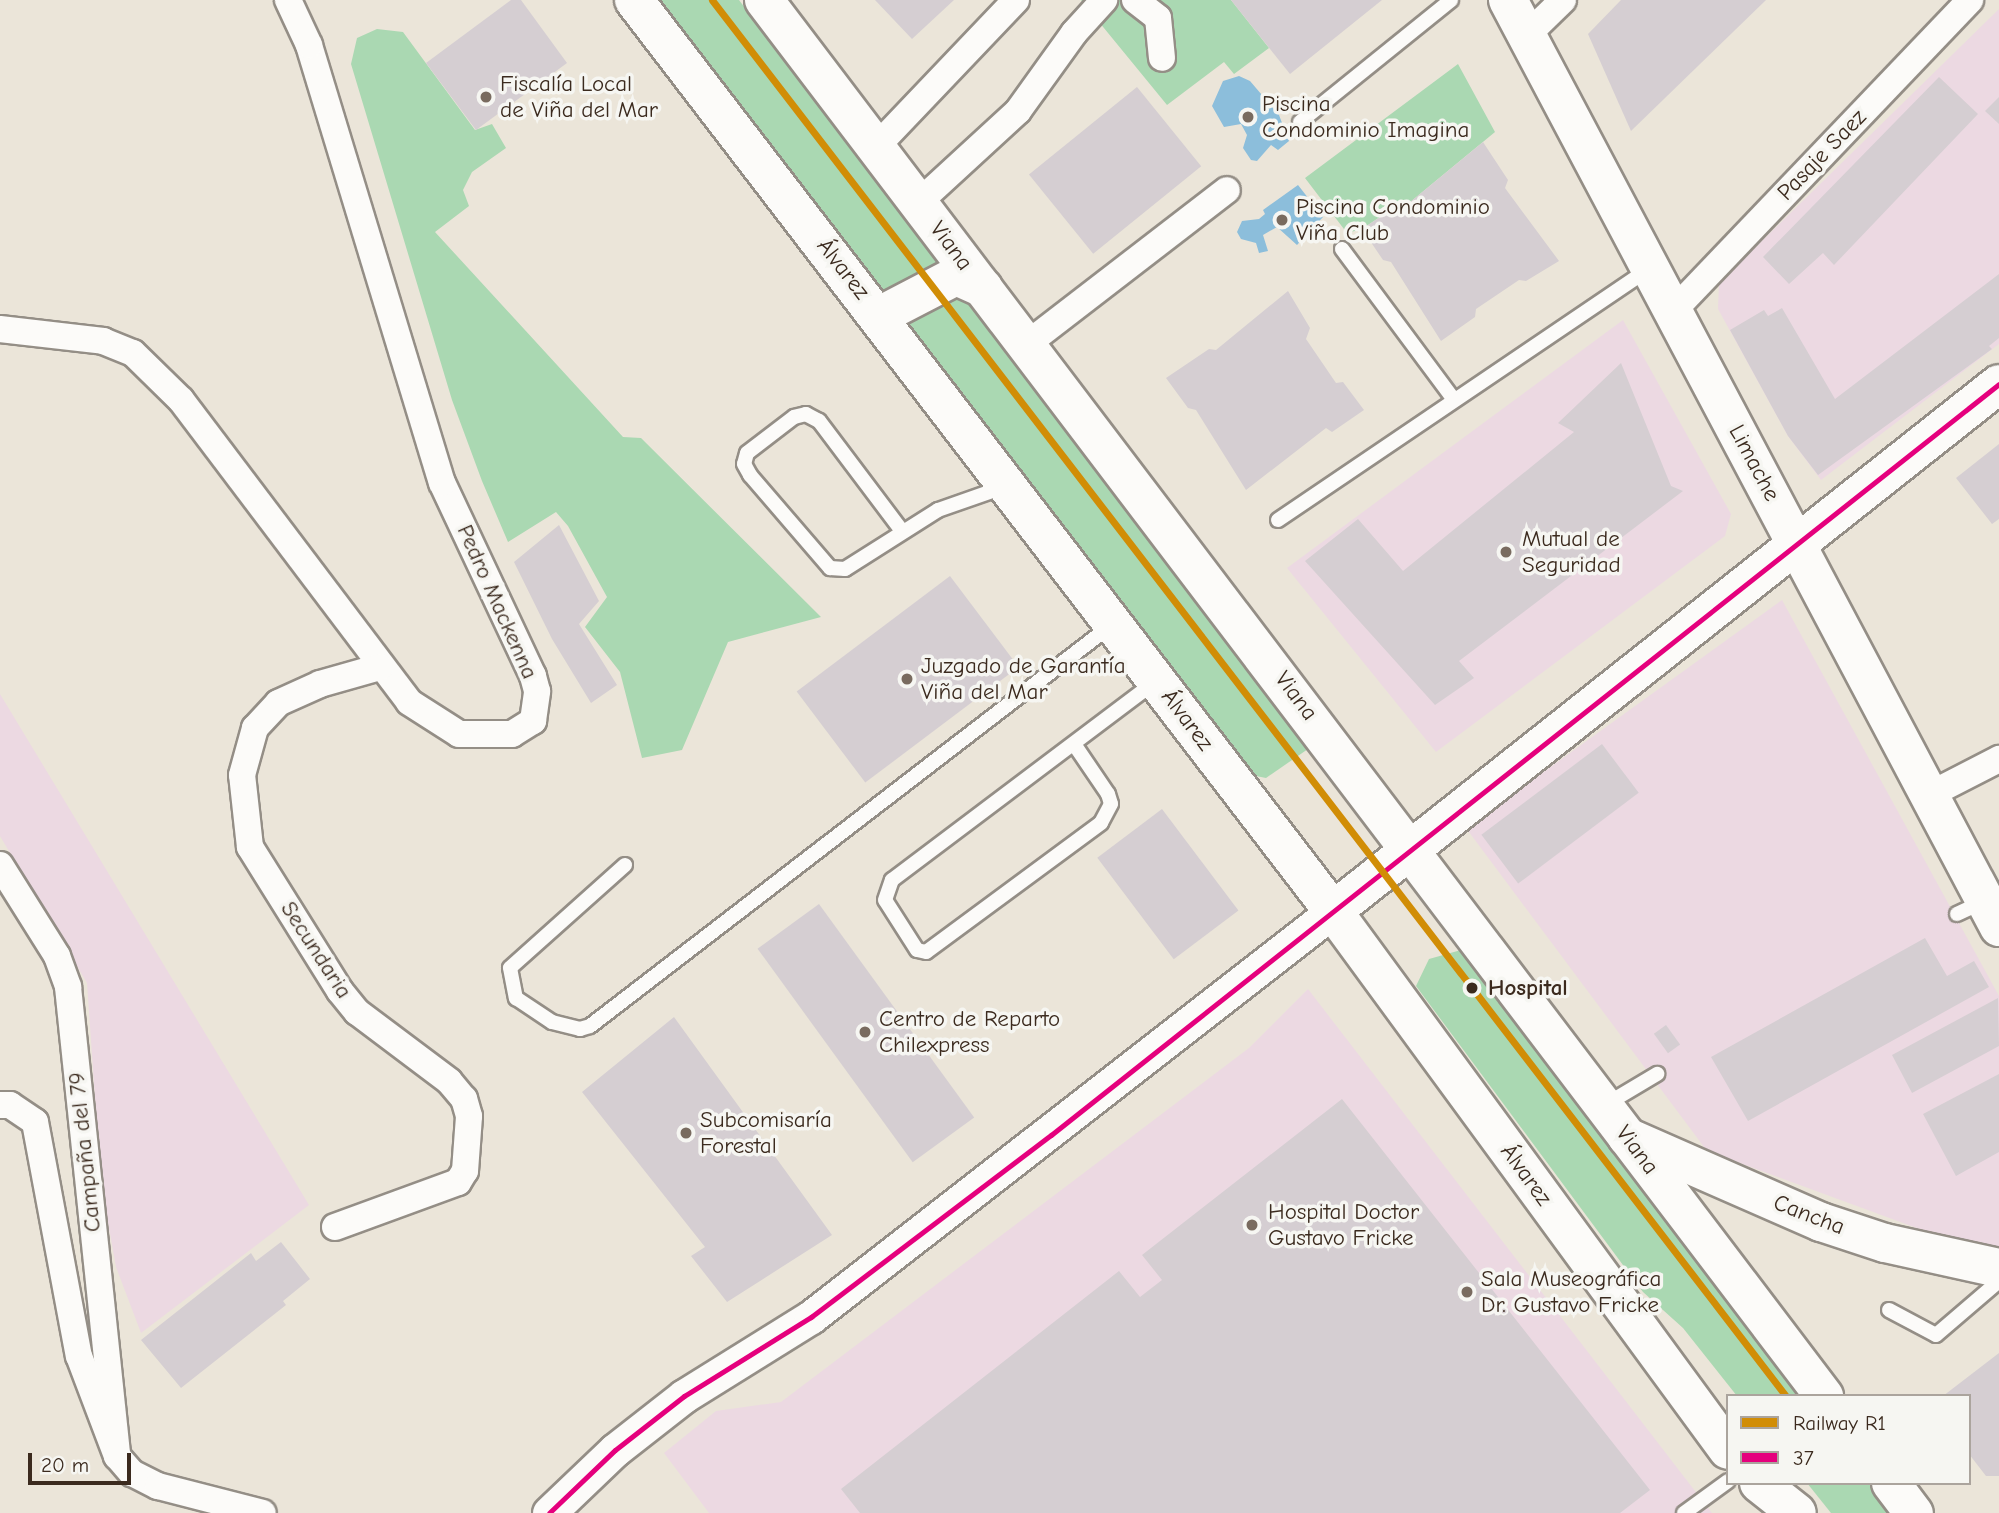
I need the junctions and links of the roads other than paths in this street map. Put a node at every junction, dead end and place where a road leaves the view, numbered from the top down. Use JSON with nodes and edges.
{"nodes":[{"id":1,"x":288,"y":0,"type":"edge"},
{"id":2,"x":634,"y":0,"type":"edge"},
{"id":3,"x":764,"y":0,"type":"edge"},
{"id":4,"x":1016,"y":0,"type":"edge"},
{"id":5,"x":1104,"y":0,"type":"edge"},
{"id":6,"x":1135,"y":0,"type":"edge"},
{"id":7,"x":1451,"y":0,"type":"edge"},
{"id":8,"x":1508,"y":0,"type":"edge"},
{"id":9,"x":1563,"y":0,"type":"edge"},
{"id":10,"x":1970,"y":0,"type":"edge"},
{"id":11,"x":1527,"y":35,"type":"junction"},
{"id":12,"x":1162,"y":58,"type":"dead end"},
{"id":13,"x":1300,"y":122,"type":"dead end"},
{"id":14,"x":876,"y":147,"type":"junction"},
{"id":15,"x":1227,"y":190,"type":"dead end"},
{"id":16,"x":918,"y":203,"type":"junction"},
{"id":17,"x":1342,"y":249,"type":"dead end"},
{"id":18,"x":1650,"y":268,"type":"junction"},
{"id":19,"x":983,"y":288,"type":"junction"},
{"id":20,"x":1673,"y":311,"type":"junction"},
{"id":21,"x":879,"y":316,"type":"junction"},
{"id":22,"x":0,"y":329,"type":"edge"},
{"id":23,"x":1027,"y":344,"type":"junction"},
{"id":24,"x":1999,"y":384,"type":"edge"},
{"id":25,"x":1454,"y":400,"type":"junction"},
{"id":26,"x":1009,"y":485,"type":"junction"},
{"id":27,"x":1278,"y":520,"type":"dead end"},
{"id":28,"x":902,"y":531,"type":"junction"},
{"id":29,"x":1796,"y":543,"type":"junction"},
{"id":30,"x":1114,"y":623,"type":"junction"},
{"id":31,"x":380,"y":667,"type":"junction"},
{"id":32,"x":1157,"y":680,"type":"junction"},
{"id":33,"x":1074,"y":744,"type":"junction"},
{"id":34,"x":1999,"y":759,"type":"edge"},
{"id":35,"x":1929,"y":795,"type":"junction"},
{"id":36,"x":1412,"y":848,"type":"junction"},
{"id":37,"x":0,"y":865,"type":"edge"},
{"id":38,"x":625,"y":865,"type":"dead end"},
{"id":39,"x":1333,"y":911,"type":"junction"},
{"id":40,"x":1981,"y":914,"type":"edge"},
{"id":41,"x":1657,"y":1074,"type":"dead end"},
{"id":42,"x":0,"y":1105,"type":"edge"},
{"id":43,"x":1604,"y":1106,"type":"junction"},
{"id":44,"x":1627,"y":1137,"type":"junction"},
{"id":45,"x":335,"y":1227,"type":"dead end"},
{"id":46,"x":1999,"y":1268,"type":"edge"},
{"id":47,"x":1999,"y":1281,"type":"edge"},
{"id":48,"x":1889,"y":1310,"type":"dead end"},
{"id":49,"x":1822,"y":1394,"type":"edge"},
{"id":50,"x":1726,"y":1447,"type":"edge"},
{"id":51,"x":117,"y":1456,"type":"junction"},
{"id":52,"x":1726,"y":1482,"type":"edge"},
{"id":53,"x":1755,"y":1485,"type":"edge"},
{"id":54,"x":1762,"y":1485,"type":"edge"},
{"id":55,"x":1893,"y":1485,"type":"edge"},
{"id":56,"x":263,"y":1513,"type":"edge"},
{"id":57,"x":549,"y":1513,"type":"edge"},
{"id":58,"x":1684,"y":1513,"type":"edge"},
{"id":59,"x":1777,"y":1513,"type":"edge"},
{"id":60,"x":1797,"y":1513,"type":"edge"},
{"id":61,"x":1914,"y":1513,"type":"edge"}],
"edges":[{"from":1,"to":31,"type":"street","name":"Pedro Mackenna"},
{"from":2,"to":21,"type":"main road","name":"Álvarez"},
{"from":3,"to":14,"type":"main road","name":"Viana"},
{"from":4,"to":14,"type":"street"},
{"from":5,"to":16,"type":"street"},
{"from":6,"to":12,"type":"street"},
{"from":7,"to":13,"type":"lane"},
{"from":8,"to":11,"type":"main road","name":"Limache"},
{"from":9,"to":11,"type":"street"},
{"from":10,"to":20,"type":"street","name":"Pasaje Saez"},
{"from":11,"to":18,"type":"main road","name":"Limache"},
{"from":14,"to":16,"type":"main road","name":"Viana"},
{"from":15,"to":23,"type":"street"},
{"from":16,"to":19,"type":"main road","name":"Viana"},
{"from":17,"to":25,"type":"lane"},
{"from":18,"to":20,"type":"main road","name":"Limache"},
{"from":18,"to":25,"type":"lane"},
{"from":19,"to":21,"type":"main road"},
{"from":19,"to":23,"type":"main road","name":"Viana"},
{"from":20,"to":29,"type":"main road","name":"Limache"},
{"from":21,"to":26,"type":"main road","name":"Álvarez"},
{"from":22,"to":31,"type":"street","name":"Pedro Mackenna"},
{"from":23,"to":36,"type":"main road","name":"Viana"},
{"from":24,"to":29,"type":"main road"},
{"from":25,"to":27,"type":"lane"},
{"from":26,"to":28,"type":"lane"},
{"from":26,"to":30,"type":"main road","name":"Álvarez"},
{"from":28,"to":28,"type":"lane"},
{"from":29,"to":35,"type":"main road","name":"Limache"},
{"from":29,"to":36,"type":"main road"},
{"from":30,"to":32,"type":"main road","name":"Álvarez"},
{"from":30,"to":38,"type":"lane"},
{"from":31,"to":45,"type":"street","name":"Secundaria"},
{"from":32,"to":33,"type":"lane"},
{"from":32,"to":39,"type":"main road","name":"Álvarez"},
{"from":33,"to":33,"type":"lane"},
{"from":34,"to":35,"type":"street"},
{"from":35,"to":40,"type":"main road","name":"Limache"},
{"from":36,"to":39,"type":"main road"},
{"from":36,"to":43,"type":"main road","name":"Viana"},
{"from":37,"to":51,"type":"street","name":"Campaña del 79"},
{"from":39,"to":50,"type":"main road","name":"Álvarez"},
{"from":39,"to":57,"type":"street"},
{"from":41,"to":43,"type":"lane"},
{"from":42,"to":51,"type":"street","name":"Campaña del 79"},
{"from":43,"to":44,"type":"main road","name":"Viana"},
{"from":44,"to":46,"type":"main road","name":"Cancha"},
{"from":44,"to":49,"type":"main road","name":"Viana"},
{"from":47,"to":48,"type":"lane"},
{"from":51,"to":56,"type":"street","name":"Campaña del 79"},
{"from":52,"to":58,"type":"lane"},
{"from":53,"to":59,"type":"main road"},
{"from":54,"to":60,"type":"main road"},
{"from":55,"to":61,"type":"main road"}]}
